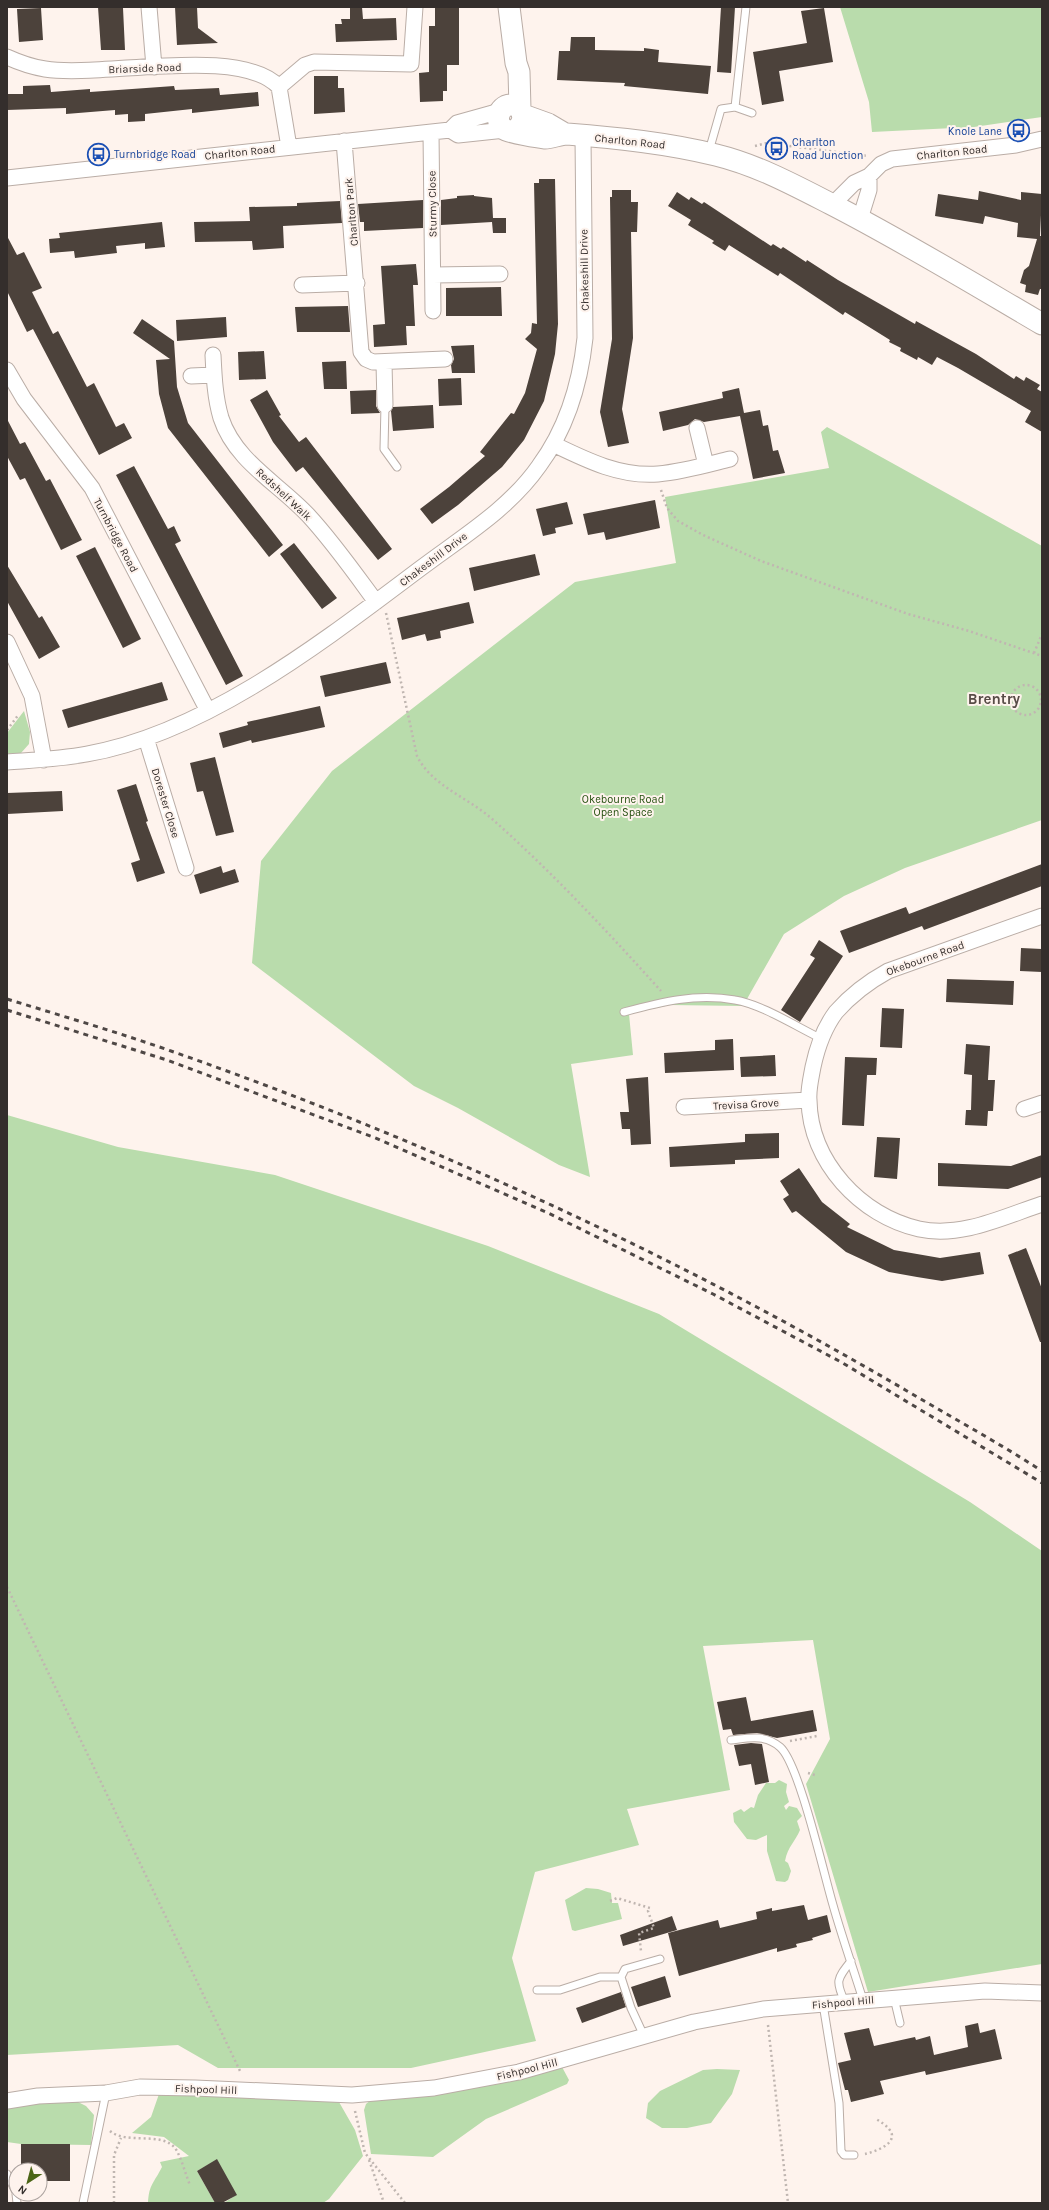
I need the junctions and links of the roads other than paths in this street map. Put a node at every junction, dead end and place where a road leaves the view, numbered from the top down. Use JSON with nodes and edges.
{"nodes":[{"id":1,"x":149,"y":7,"type":"edge"},
{"id":2,"x":415,"y":7,"type":"edge"},
{"id":3,"x":509,"y":7,"type":"edge"},
{"id":4,"x":746,"y":7,"type":"edge"},
{"id":5,"x":7,"y":57,"type":"edge"},
{"id":6,"x":154,"y":67,"type":"junction"},
{"id":7,"x":279,"y":87,"type":"junction"},
{"id":8,"x":735,"y":107,"type":"junction"},
{"id":9,"x":752,"y":113,"type":"dead end"},
{"id":10,"x":511,"y":117,"type":"junction"},
{"id":11,"x":431,"y":132,"type":"junction"},
{"id":12,"x":574,"y":135,"type":"junction"},
{"id":13,"x":1042,"y":139,"type":"edge"},
{"id":14,"x":344,"y":141,"type":"junction"},
{"id":15,"x":289,"y":147,"type":"junction"},
{"id":16,"x":713,"y":154,"type":"junction"},
{"id":17,"x":869,"y":176,"type":"junction"},
{"id":18,"x":7,"y":178,"type":"edge"},
{"id":19,"x":832,"y":205,"type":"junction"},
{"id":20,"x":860,"y":219,"type":"junction"},
{"id":21,"x":500,"y":274,"type":"dead end"},
{"id":22,"x":433,"y":275,"type":"junction"},
{"id":23,"x":357,"y":283,"type":"junction"},
{"id":24,"x":302,"y":285,"type":"dead end"},
{"id":25,"x":433,"y":311,"type":"dead end"},
{"id":26,"x":1042,"y":324,"type":"edge"},
{"id":27,"x":213,"y":355,"type":"dead end"},
{"id":28,"x":445,"y":359,"type":"dead end"},
{"id":29,"x":384,"y":363,"type":"junction"},
{"id":30,"x":7,"y":370,"type":"edge"},
{"id":31,"x":191,"y":376,"type":"dead end"},
{"id":32,"x":214,"y":376,"type":"junction"},
{"id":33,"x":385,"y":405,"type":"joint"},
{"id":34,"x":697,"y":428,"type":"dead end"},
{"id":35,"x":553,"y":444,"type":"junction"},
{"id":36,"x":730,"y":459,"type":"dead end"},
{"id":37,"x":706,"y":465,"type":"junction"},
{"id":38,"x":397,"y":467,"type":"dead end"},
{"id":39,"x":379,"y":599,"type":"junction"},
{"id":40,"x":7,"y":642,"type":"edge"},
{"id":41,"x":208,"y":711,"type":"junction"},
{"id":42,"x":146,"y":738,"type":"junction"},
{"id":43,"x":44,"y":760,"type":"junction"},
{"id":44,"x":7,"y":762,"type":"edge"},
{"id":45,"x":186,"y":868,"type":"dead end"},
{"id":46,"x":1042,"y":916,"type":"edge"},
{"id":47,"x":624,"y":1012,"type":"dead end"},
{"id":48,"x":822,"y":1039,"type":"junction"},
{"id":49,"x":809,"y":1100,"type":"junction"},
{"id":50,"x":1042,"y":1103,"type":"edge"},
{"id":51,"x":684,"y":1107,"type":"dead end"},
{"id":52,"x":1024,"y":1109,"type":"dead end"},
{"id":53,"x":1042,"y":1204,"type":"edge"},
{"id":54,"x":731,"y":1740,"type":"dead end"},
{"id":55,"x":660,"y":1959,"type":"dead end"},
{"id":56,"x":851,"y":1961,"type":"junction"},
{"id":57,"x":621,"y":1977,"type":"junction"},
{"id":58,"x":536,"y":1990,"type":"dead end"},
{"id":59,"x":1042,"y":1993,"type":"edge"},
{"id":60,"x":894,"y":1998,"type":"junction"},
{"id":61,"x":863,"y":2000,"type":"junction"},
{"id":62,"x":845,"y":2002,"type":"junction"},
{"id":63,"x":823,"y":2004,"type":"junction"},
{"id":64,"x":900,"y":2023,"type":"dead end"},
{"id":65,"x":644,"y":2036,"type":"junction"},
{"id":66,"x":106,"y":2092,"type":"junction"},
{"id":67,"x":7,"y":2101,"type":"edge"},
{"id":68,"x":854,"y":2155,"type":"road end"},
{"id":69,"x":83,"y":2203,"type":"edge"}],
"edges":[{"from":1,"to":6,"type":"street"},
{"from":2,"to":7,"type":"street"},
{"from":3,"to":10,"type":"street"},
{"from":4,"to":8,"type":"lane"},
{"from":5,"to":6,"type":"street","name":"Briarside Road"},
{"from":6,"to":7,"type":"street","name":"Briarside Road"},
{"from":7,"to":15,"type":"street"},
{"from":8,"to":9,"type":"lane"},
{"from":8,"to":16,"type":"lane"},
{"from":10,"to":11,"type":"street","name":"Charlton Road"},
{"from":10,"to":12,"type":"street","name":"Charlton Road"},
{"from":11,"to":14,"type":"street","name":"Charlton Road"},
{"from":11,"to":22,"type":"street","name":"Sturmy Close"},
{"from":12,"to":16,"type":"street","name":"Charlton Road"},
{"from":12,"to":35,"type":"street","name":"Chakeshill Drive"},
{"from":13,"to":17,"type":"street","name":"Charlton Road"},
{"from":14,"to":15,"type":"street","name":"Charlton Road"},
{"from":14,"to":23,"type":"street","name":"Charlton Park"},
{"from":15,"to":18,"type":"street","name":"Charlton Road"},
{"from":16,"to":19,"type":"street"},
{"from":17,"to":19,"type":"street","name":"Charlton Road"},
{"from":17,"to":20,"type":"street"},
{"from":19,"to":20,"type":"street"},
{"from":20,"to":26,"type":"street"},
{"from":21,"to":22,"type":"street"},
{"from":22,"to":25,"type":"street","name":"Sturmy Close"},
{"from":23,"to":24,"type":"street"},
{"from":23,"to":29,"type":"street","name":"Charlton Park"},
{"from":27,"to":32,"type":"street","name":"Redshelf Walk"},
{"from":28,"to":29,"type":"street","name":"Charlton Park"},
{"from":29,"to":33,"type":"street"},
{"from":30,"to":41,"type":"street","name":"Turnbridge Road"},
{"from":31,"to":32,"type":"street"},
{"from":32,"to":39,"type":"street","name":"Redshelf Walk"},
{"from":33,"to":38,"type":"lane"},
{"from":34,"to":37,"type":"street"},
{"from":35,"to":37,"type":"street"},
{"from":35,"to":39,"type":"street","name":"Chakeshill Drive"},
{"from":36,"to":37,"type":"street"},
{"from":39,"to":41,"type":"street","name":"Chakeshill Drive"},
{"from":40,"to":43,"type":"street"},
{"from":41,"to":42,"type":"street","name":"Chakeshill Drive"},
{"from":42,"to":43,"type":"street","name":"Chakeshill Drive"},
{"from":42,"to":45,"type":"street","name":"Dorester Close"},
{"from":43,"to":44,"type":"street","name":"Chakeshill Drive"},
{"from":46,"to":48,"type":"street","name":"Okebourne Road"},
{"from":47,"to":48,"type":"lane"},
{"from":48,"to":49,"type":"street","name":"Okebourne Road"},
{"from":49,"to":51,"type":"street","name":"Trevisa Grove"},
{"from":49,"to":53,"type":"street","name":"Okebourne Road"},
{"from":50,"to":52,"type":"street"},
{"from":54,"to":56,"type":"lane"},
{"from":55,"to":57,"type":"lane"},
{"from":56,"to":61,"type":"lane"},
{"from":56,"to":62,"type":"lane"},
{"from":57,"to":58,"type":"lane"},
{"from":57,"to":65,"type":"lane"},
{"from":59,"to":60,"type":"street","name":"Fishpool Hill"},
{"from":60,"to":61,"type":"street","name":"Fishpool Hill"},
{"from":60,"to":64,"type":"lane"},
{"from":61,"to":62,"type":"street","name":"Fishpool Hill"},
{"from":62,"to":63,"type":"street","name":"Fishpool Hill"},
{"from":63,"to":65,"type":"street","name":"Fishpool Hill"},
{"from":63,"to":68,"type":"lane"},
{"from":65,"to":66,"type":"street","name":"Fishpool Hill"},
{"from":66,"to":67,"type":"street","name":"Fishpool Hill"},
{"from":66,"to":69,"type":"lane"}]}
